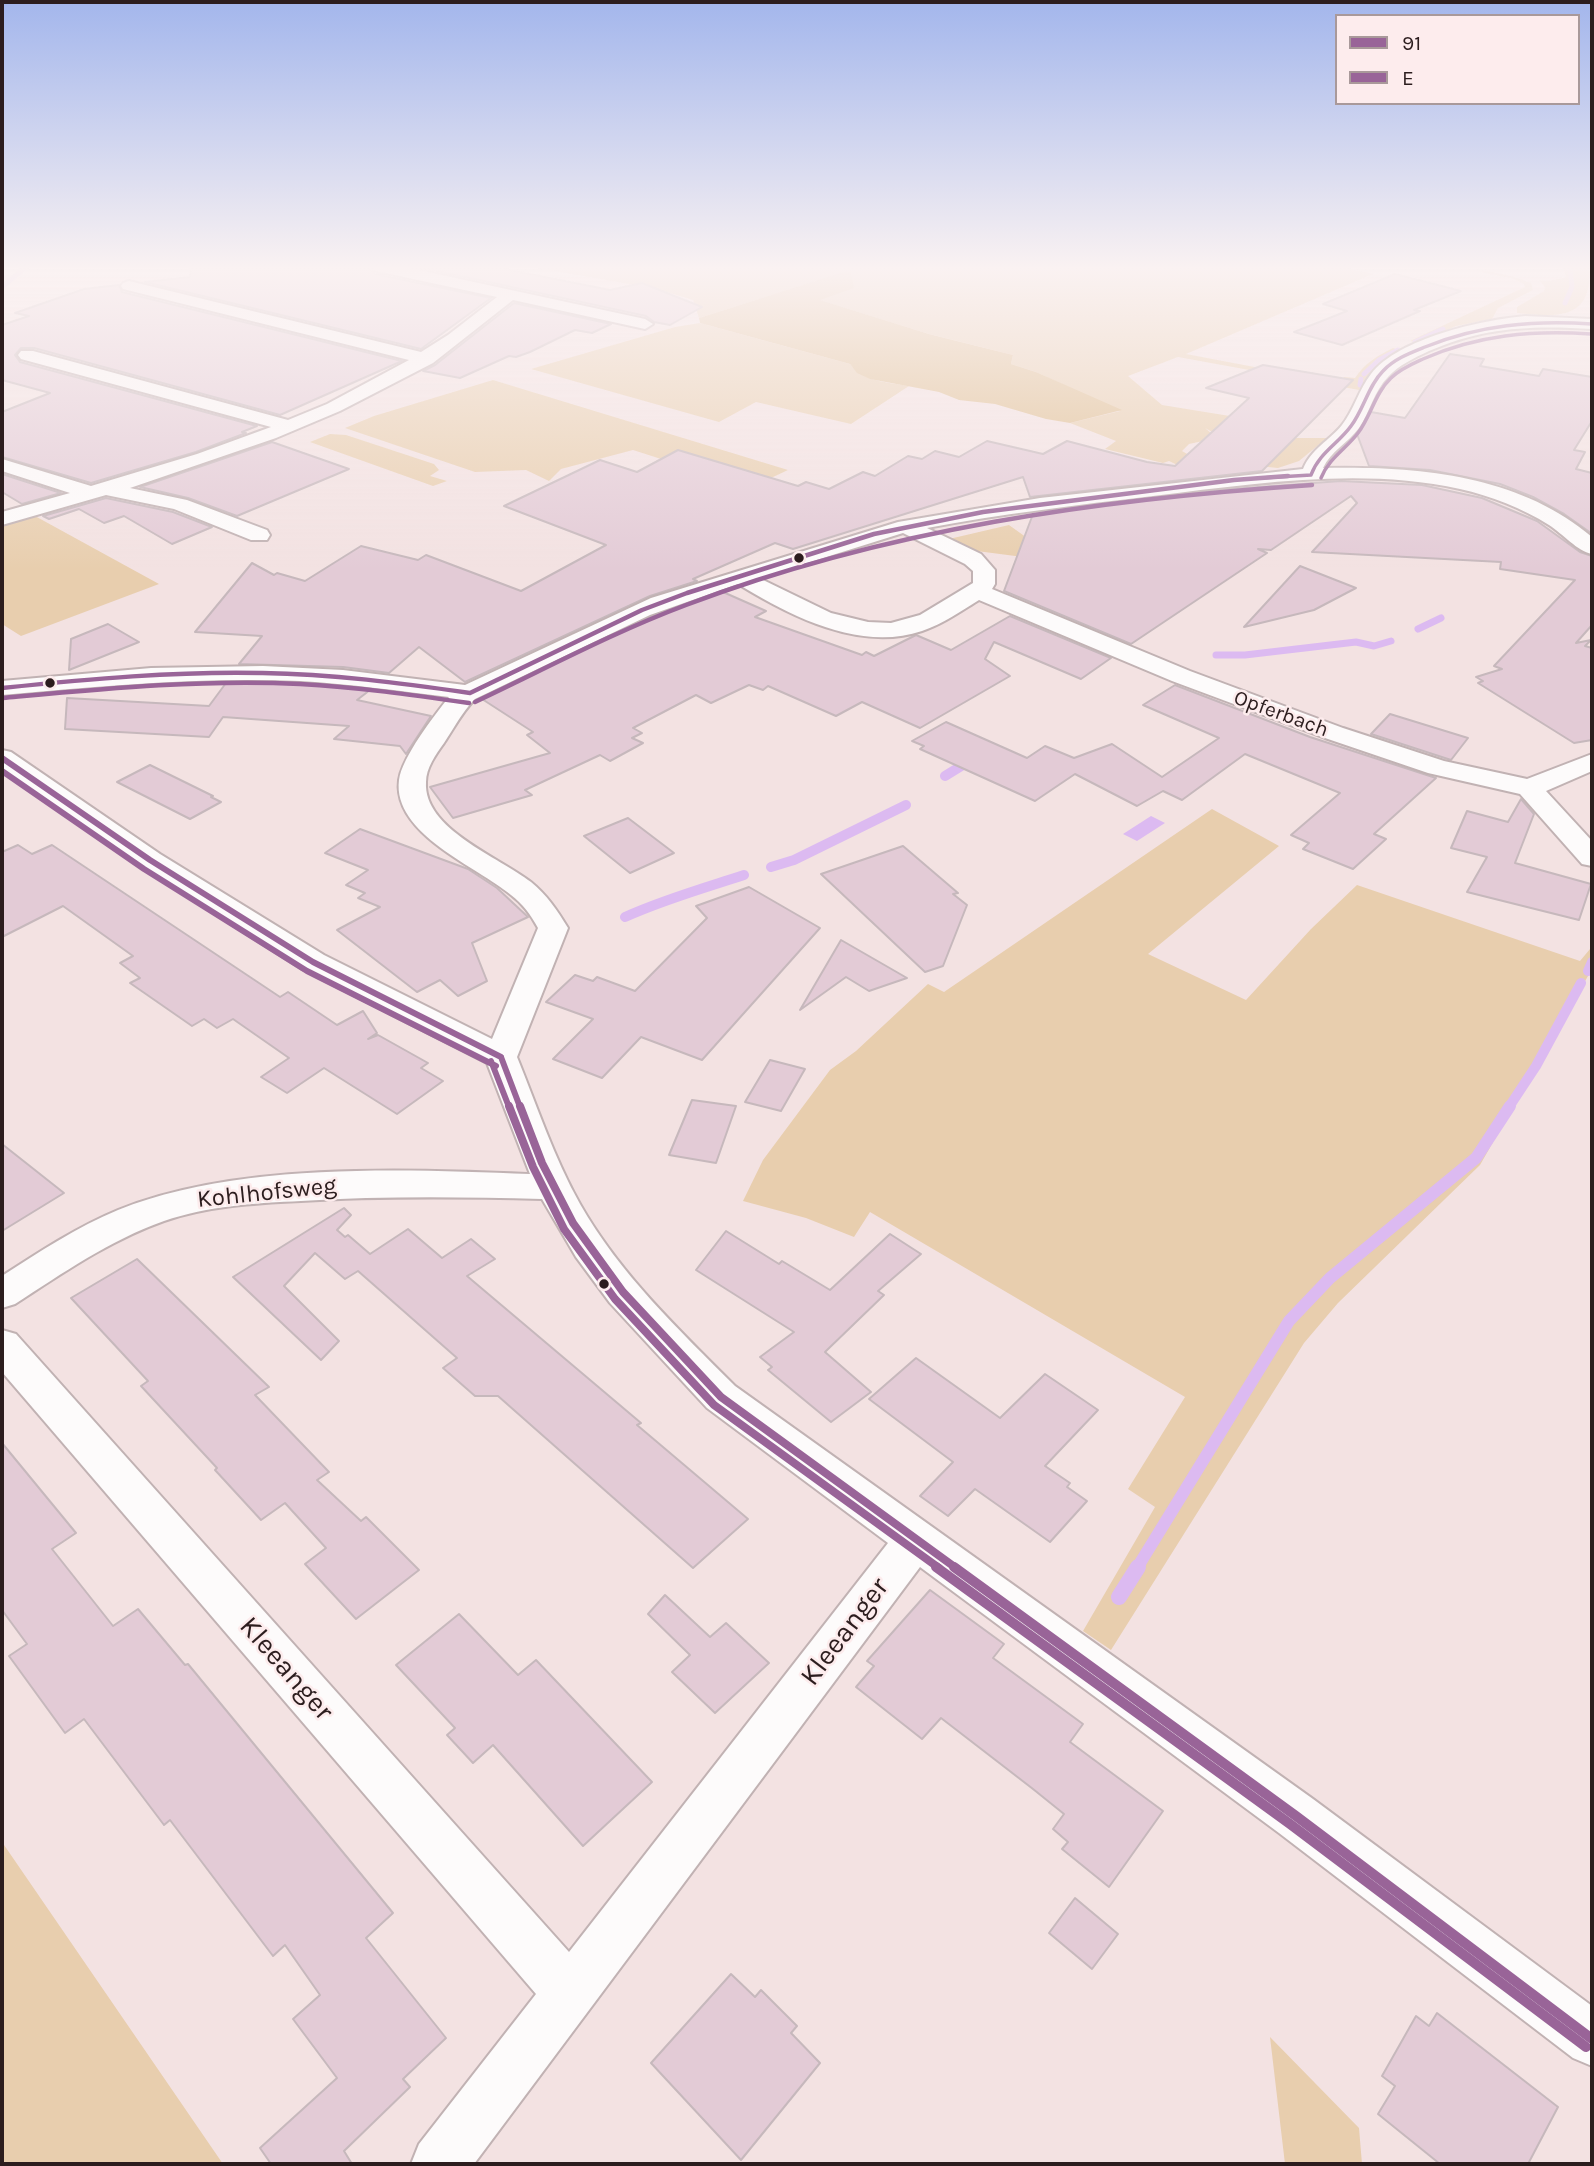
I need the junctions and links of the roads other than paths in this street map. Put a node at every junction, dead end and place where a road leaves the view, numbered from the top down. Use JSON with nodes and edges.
{"nodes":[{"id":1,"x":72,"y":367,"type":"edge"},
{"id":2,"x":412,"y":367,"type":"edge"},
{"id":3,"x":1388,"y":367,"type":"edge"},
{"id":4,"x":290,"y":426,"type":"junction"},
{"id":5,"x":2,"y":465,"type":"edge"},
{"id":6,"x":1311,"y":475,"type":"junction"},
{"id":7,"x":99,"y":491,"type":"junction"},
{"id":8,"x":2,"y":519,"type":"edge"},
{"id":9,"x":905,"y":526,"type":"junction"},
{"id":10,"x":259,"y":535,"type":"dead end"},
{"id":11,"x":1592,"y":548,"type":"edge"},
{"id":12,"x":741,"y":576,"type":"junction"},
{"id":13,"x":978,"y":591,"type":"junction"},
{"id":14,"x":2,"y":688,"type":"edge"},
{"id":15,"x":470,"y":693,"type":"junction"},
{"id":16,"x":2,"y":758,"type":"edge"},
{"id":17,"x":1592,"y":762,"type":"edge"},
{"id":18,"x":1529,"y":788,"type":"junction"},
{"id":19,"x":1592,"y":858,"type":"edge"},
{"id":20,"x":501,"y":1057,"type":"junction"},
{"id":21,"x":554,"y":1187,"type":"junction"},
{"id":22,"x":2,"y":1294,"type":"edge"},
{"id":23,"x":2,"y":1345,"type":"edge"},
{"id":24,"x":917,"y":1538,"type":"junction"},
{"id":25,"x":569,"y":1993,"type":"junction"},
{"id":26,"x":1592,"y":2039,"type":"edge"},
{"id":27,"x":439,"y":2164,"type":"edge"}],
"edges":[{"from":1,"to":4,"type":"street"},
{"from":2,"to":4,"type":"street"},
{"from":3,"to":6,"type":"street"},
{"from":4,"to":7,"type":"street"},
{"from":5,"to":7,"type":"street"},
{"from":6,"to":9,"type":"street"},
{"from":6,"to":11,"type":"street"},
{"from":7,"to":8,"type":"street"},
{"from":7,"to":10,"type":"street"},
{"from":9,"to":12,"type":"street"},
{"from":9,"to":13,"type":"street"},
{"from":12,"to":13,"type":"street"},
{"from":12,"to":15,"type":"street"},
{"from":13,"to":18,"type":"street","name":"Opferbach"},
{"from":14,"to":15,"type":"street"},
{"from":15,"to":20,"type":"street"},
{"from":16,"to":20,"type":"street"},
{"from":17,"to":18,"type":"street"},
{"from":18,"to":19,"type":"street"},
{"from":20,"to":21,"type":"street"},
{"from":21,"to":22,"type":"street","name":"Kohlhofsweg"},
{"from":21,"to":24,"type":"street"},
{"from":23,"to":25,"type":"street","name":"Kleeanger"},
{"from":24,"to":25,"type":"street","name":"Kleeanger"},
{"from":24,"to":26,"type":"street"},
{"from":25,"to":27,"type":"street","name":"Kleeanger"}]}
